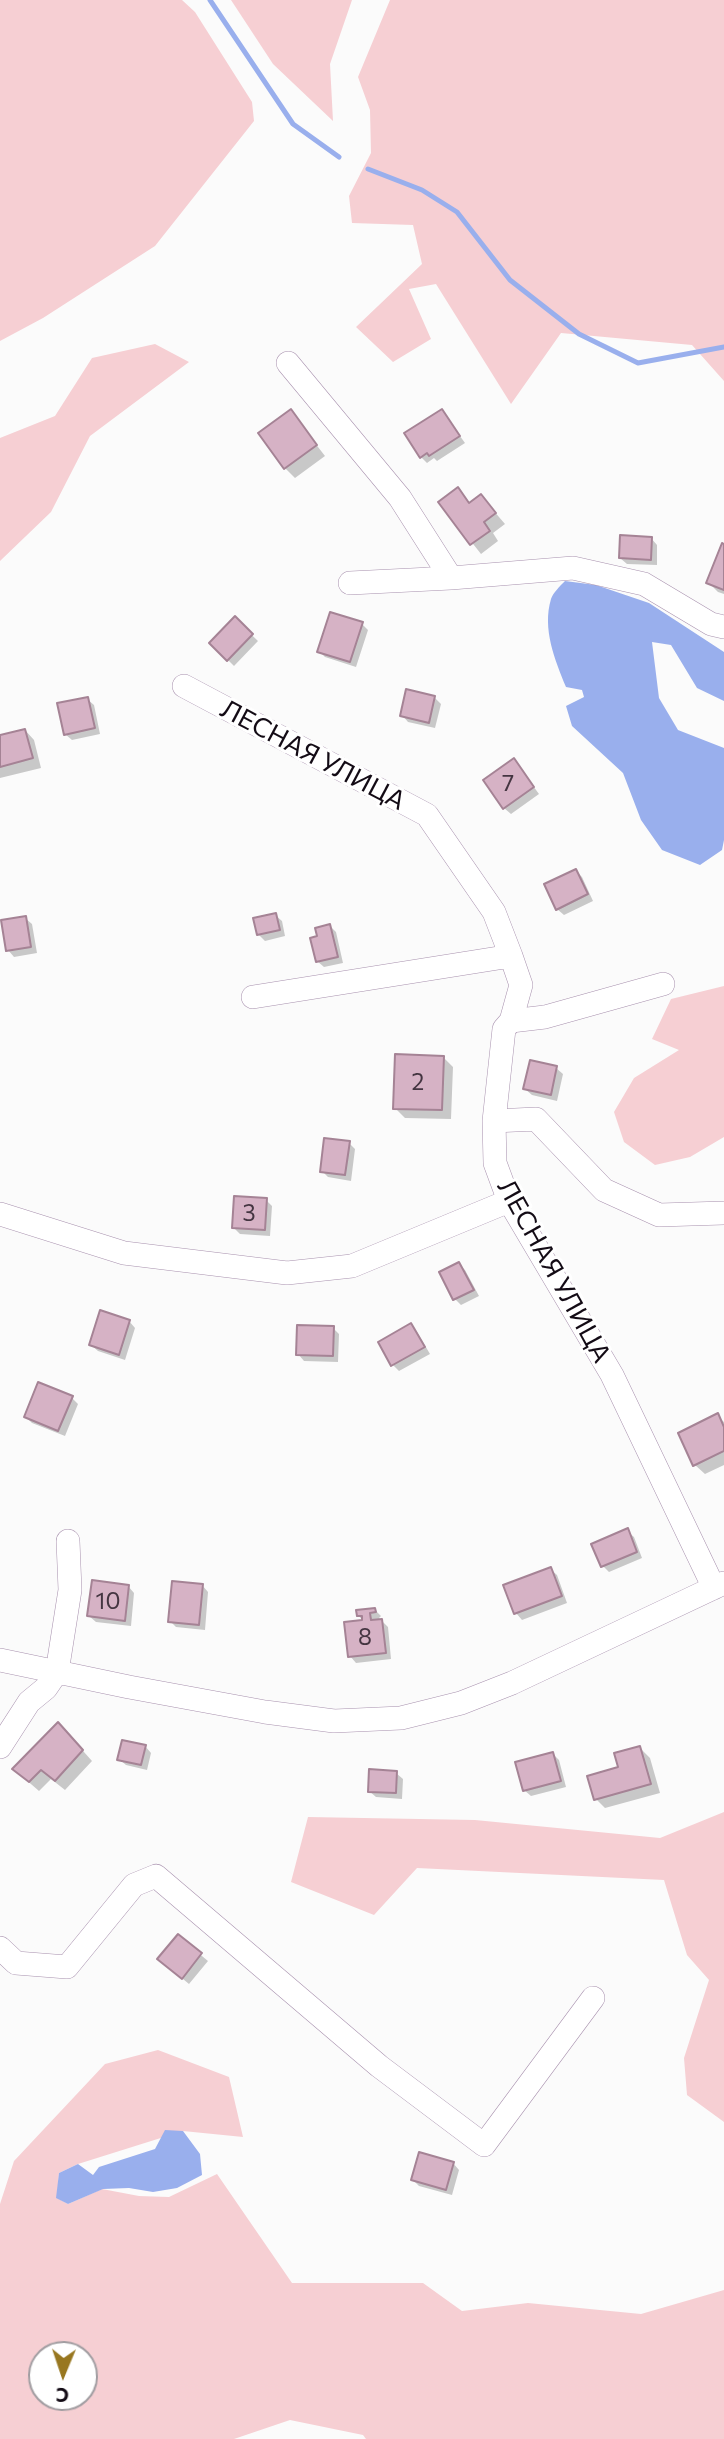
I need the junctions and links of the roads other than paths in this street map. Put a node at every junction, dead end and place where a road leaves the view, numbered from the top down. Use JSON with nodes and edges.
{"nodes":[{"id":1,"x":288,"y":363,"type":"dead end"},
{"id":2,"x":451,"y":578,"type":"junction"},
{"id":3,"x":350,"y":583,"type":"dead end"},
{"id":4,"x":724,"y":627,"type":"edge"},
{"id":5,"x":184,"y":686,"type":"dead end"},
{"id":6,"x":511,"y":956,"type":"junction"},
{"id":7,"x":663,"y":984,"type":"dead end"},
{"id":8,"x":253,"y":997,"type":"dead end"},
{"id":9,"x":511,"y":1021,"type":"junction"},
{"id":10,"x":494,"y":1121,"type":"junction"},
{"id":11,"x":509,"y":1201,"type":"junction"},
{"id":12,"x":724,"y":1213,"type":"edge"},
{"id":13,"x":0,"y":1214,"type":"edge"},
{"id":14,"x":68,"y":1541,"type":"dead end"},
{"id":15,"x":719,"y":1586,"type":"edge"},
{"id":16,"x":0,"y":1660,"type":"edge"},
{"id":17,"x":57,"y":1672,"type":"junction"},
{"id":18,"x":0,"y":1746,"type":"edge"},
{"id":19,"x":0,"y":1948,"type":"edge"},
{"id":20,"x":593,"y":1998,"type":"dead end"}],
"edges":[{"from":1,"to":2,"type":"street"},
{"from":2,"to":3,"type":"street"},
{"from":2,"to":4,"type":"street"},
{"from":5,"to":6,"type":"street","name":"ЛЕСНАЯ УЛИЦА"},
{"from":6,"to":8,"type":"street"},
{"from":6,"to":9,"type":"street","name":"ЛЕСНАЯ УЛИЦА"},
{"from":7,"to":9,"type":"street"},
{"from":9,"to":10,"type":"street","name":"ЛЕСНАЯ УЛИЦА"},
{"from":10,"to":11,"type":"street","name":"ЛЕСНАЯ УЛИЦА"},
{"from":10,"to":12,"type":"street"},
{"from":11,"to":13,"type":"street"},
{"from":11,"to":15,"type":"street","name":"ЛЕСНАЯ УЛИЦА"},
{"from":14,"to":17,"type":"street"},
{"from":15,"to":17,"type":"street"},
{"from":16,"to":17,"type":"street"},
{"from":17,"to":18,"type":"street"},
{"from":19,"to":20,"type":"street"}]}
